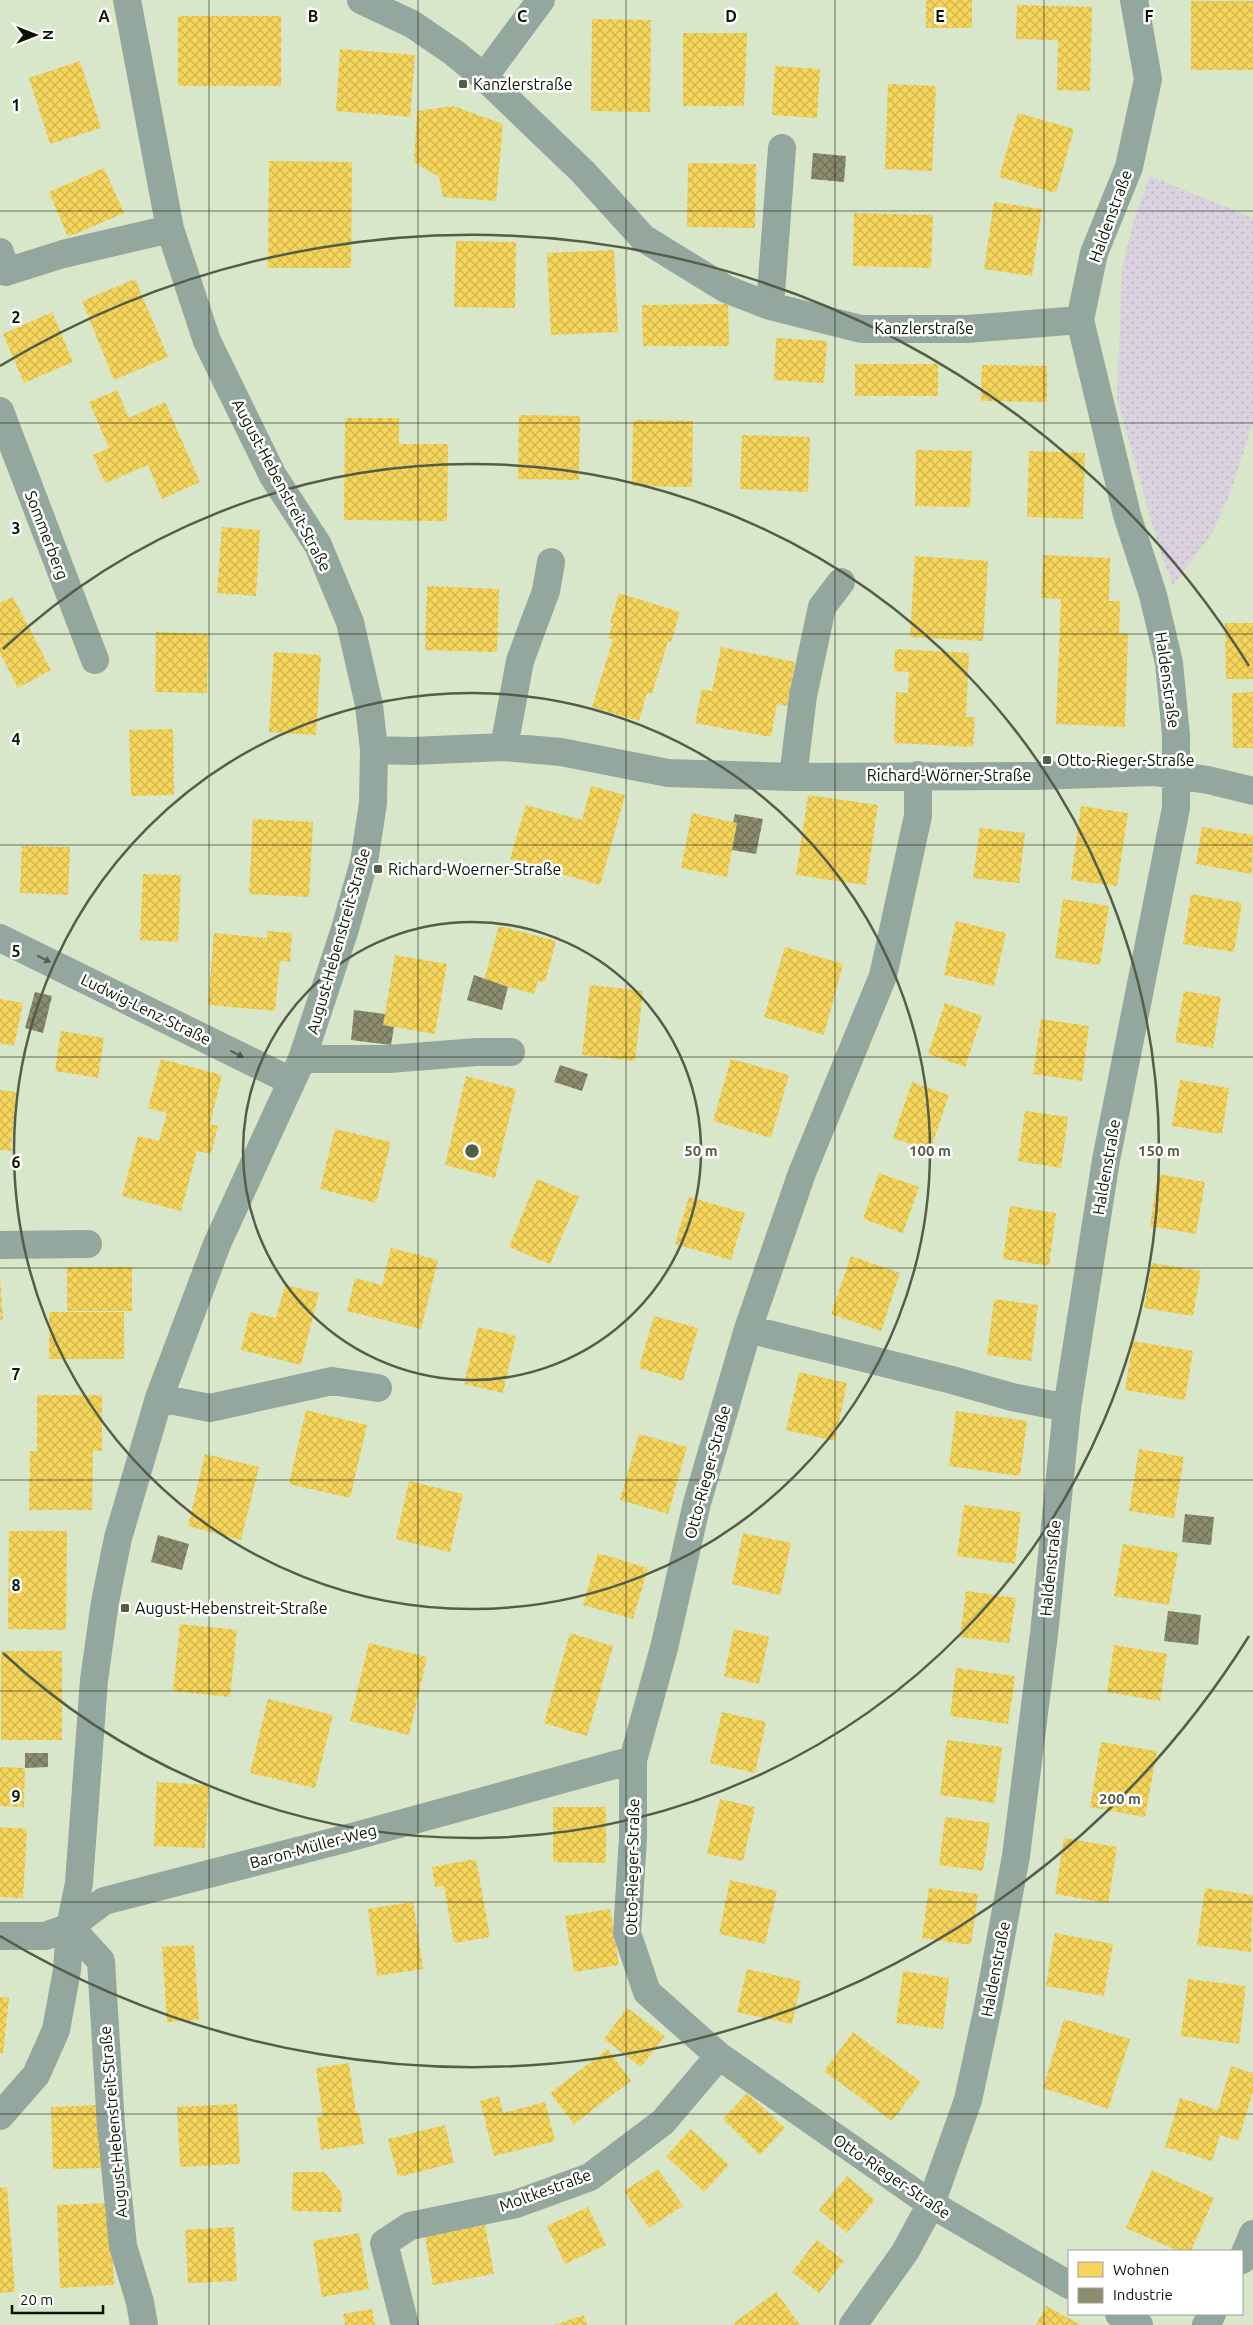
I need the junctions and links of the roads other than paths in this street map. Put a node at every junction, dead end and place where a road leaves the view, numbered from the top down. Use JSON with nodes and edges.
{"nodes":[{"id":1,"x":127,"y":0,"type":"edge"},
{"id":2,"x":361,"y":0,"type":"edge"},
{"id":3,"x":541,"y":0,"type":"edge"},
{"id":4,"x":1134,"y":0,"type":"edge"},
{"id":5,"x":484,"y":77,"type":"junction"},
{"id":6,"x":782,"y":148,"type":"dead end"},
{"id":7,"x":170,"y":229,"type":"junction"},
{"id":8,"x":2,"y":270,"type":"edge"},
{"id":9,"x":770,"y":306,"type":"junction"},
{"id":10,"x":1080,"y":320,"type":"junction"},
{"id":11,"x":0,"y":410,"type":"edge"},
{"id":12,"x":551,"y":562,"type":"dead end"},
{"id":13,"x":841,"y":582,"type":"dead end"},
{"id":14,"x":95,"y":660,"type":"dead end"},
{"id":15,"x":504,"y":747,"type":"junction"},
{"id":16,"x":374,"y":750,"type":"junction"},
{"id":17,"x":918,"y":775,"type":"junction"},
{"id":18,"x":1178,"y":775,"type":"junction"},
{"id":19,"x":794,"y":777,"type":"junction"},
{"id":20,"x":1253,"y":791,"type":"edge"},
{"id":21,"x":0,"y":938,"type":"edge"},
{"id":22,"x":511,"y":1052,"type":"dead end"},
{"id":23,"x":297,"y":1070,"type":"junction"},
{"id":24,"x":88,"y":1244,"type":"dead end"},
{"id":25,"x":0,"y":1245,"type":"edge"},
{"id":26,"x":748,"y":1329,"type":"junction"},
{"id":27,"x":378,"y":1388,"type":"dead end"},
{"id":28,"x":159,"y":1398,"type":"junction"},
{"id":29,"x":1067,"y":1408,"type":"junction"},
{"id":30,"x":632,"y":1760,"type":"junction"},
{"id":31,"x":70,"y":1928,"type":"junction"},
{"id":32,"x":0,"y":1936,"type":"edge"},
{"id":33,"x":719,"y":2056,"type":"junction"},
{"id":34,"x":0,"y":2116,"type":"edge"},
{"id":35,"x":932,"y":2204,"type":"junction"},
{"id":36,"x":1253,"y":2234,"type":"edge"},
{"id":37,"x":1243,"y":2258,"type":"edge"},
{"id":38,"x":1068,"y":2284,"type":"edge"},
{"id":39,"x":1121,"y":2315,"type":"edge"},
{"id":40,"x":144,"y":2325,"type":"edge"},
{"id":41,"x":405,"y":2325,"type":"edge"},
{"id":42,"x":853,"y":2325,"type":"edge"},
{"id":43,"x":1140,"y":2325,"type":"edge"}],
"edges":[{"from":1,"to":7,"type":"street","name":"August-Hebenstreit-Straße"},
{"from":2,"to":5,"type":"street","name":"Kanzlerstraße"},
{"from":3,"to":5,"type":"street"},
{"from":4,"to":10,"type":"street","name":"Haldenstraße"},
{"from":5,"to":9,"type":"street","name":"Kanzlerstraße"},
{"from":6,"to":9,"type":"street"},
{"from":7,"to":8,"type":"street"},
{"from":7,"to":16,"type":"street","name":"August-Hebenstreit-Straße"},
{"from":9,"to":10,"type":"street","name":"Kanzlerstraße"},
{"from":10,"to":18,"type":"street","name":"Haldenstraße"},
{"from":11,"to":14,"type":"street","name":"Sommerberg"},
{"from":12,"to":15,"type":"street"},
{"from":13,"to":19,"type":"street"},
{"from":15,"to":16,"type":"street","name":"Richard-Wörner-Straße"},
{"from":15,"to":19,"type":"street","name":"Richard-Wörner-Straße"},
{"from":16,"to":23,"type":"street","name":"August-Hebenstreit-Straße"},
{"from":17,"to":18,"type":"street","name":"Richard-Wörner-Straße"},
{"from":17,"to":19,"type":"street","name":"Richard-Wörner-Straße"},
{"from":17,"to":26,"type":"street","name":"Otto-Rieger-Straße"},
{"from":18,"to":20,"type":"street","name":"Richard-Wörner-Straße"},
{"from":18,"to":29,"type":"street","name":"Haldenstraße"},
{"from":21,"to":23,"type":"street","name":"Ludwig-Lenz-Straße","one_way":true},
{"from":22,"to":23,"type":"street","name":"August-Hebenstreit-Straße"},
{"from":23,"to":28,"type":"street","name":"August-Hebenstreit-Straße"},
{"from":24,"to":25,"type":"street"},
{"from":26,"to":29,"type":"street"},
{"from":26,"to":30,"type":"street","name":"Otto-Rieger-Straße"},
{"from":27,"to":28,"type":"street"},
{"from":28,"to":31,"type":"street","name":"August-Hebenstreit-Straße"},
{"from":29,"to":35,"type":"street","name":"Haldenstraße"},
{"from":30,"to":31,"type":"street","name":"Baron-Müller-Weg"},
{"from":30,"to":33,"type":"street","name":"Otto-Rieger-Straße"},
{"from":31,"to":32,"type":"street","name":"Baron-Müller-Weg"},
{"from":31,"to":34,"type":"street","name":"August-Hebenstreit-Straße"},
{"from":31,"to":40,"type":"street","name":"August-Hebenstreit-Straße"},
{"from":33,"to":35,"type":"street","name":"Otto-Rieger-Straße"},
{"from":33,"to":41,"type":"street","name":"Moltkestraße"},
{"from":35,"to":38,"type":"street","name":"Otto-Rieger-Straße"},
{"from":35,"to":42,"type":"street","name":"Haldenstraße"},
{"from":36,"to":37,"type":"street"},
{"from":39,"to":43,"type":"street"}]}
